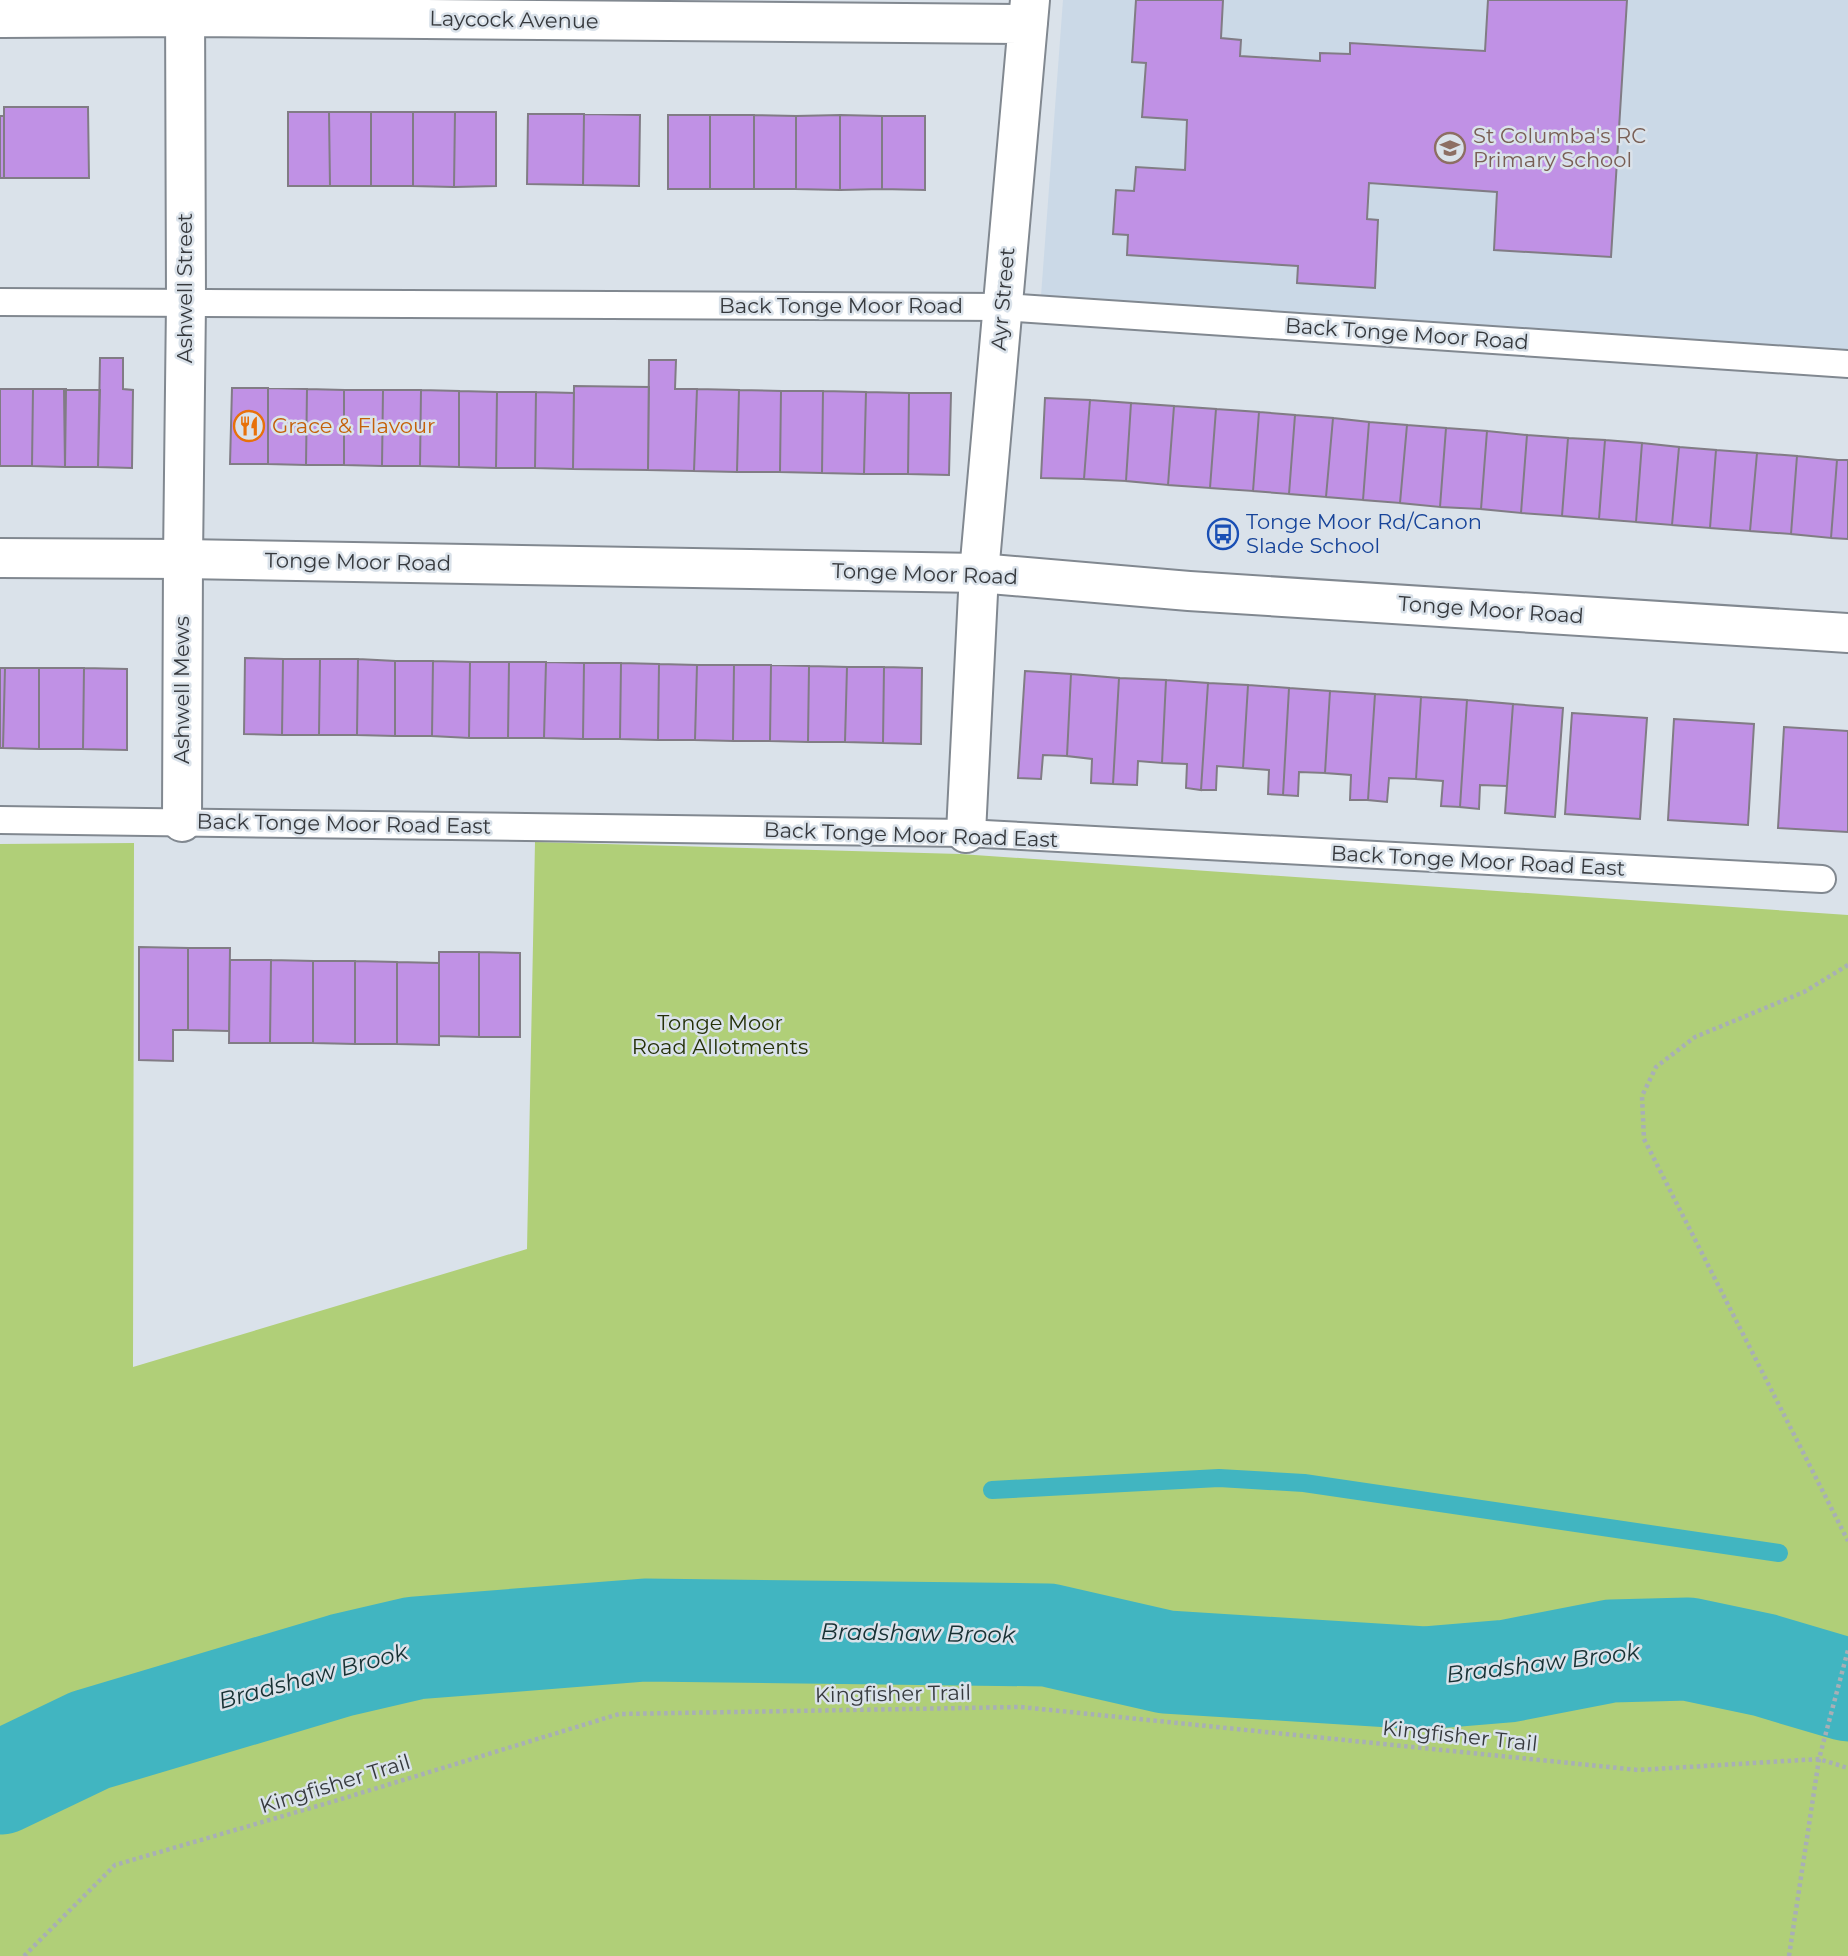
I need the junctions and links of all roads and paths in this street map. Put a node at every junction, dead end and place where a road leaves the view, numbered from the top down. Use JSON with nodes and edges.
{"nodes":[{"id":1,"x":185,"y":8,"type":"edge"},
{"id":2,"x":1029,"y":12,"type":"edge"},
{"id":3,"x":0,"y":18,"type":"edge"},
{"id":4,"x":0,"y":302,"type":"edge"},
{"id":5,"x":186,"y":303,"type":"junction"},
{"id":6,"x":1003,"y":307,"type":"junction"},
{"id":7,"x":1848,"y":363,"type":"edge"},
{"id":8,"x":0,"y":558,"type":"edge"},
{"id":9,"x":183,"y":559,"type":"junction"},
{"id":10,"x":979,"y":573,"type":"junction"},
{"id":11,"x":1848,"y":633,"type":"edge"},
{"id":12,"x":0,"y":820,"type":"edge"},
{"id":13,"x":182,"y":821,"type":"junction"},
{"id":14,"x":966,"y":833,"type":"junction"},
{"id":15,"x":1822,"y":879,"type":"dead end"},
{"id":16,"x":1848,"y":965,"type":"edge"},
{"id":17,"x":1848,"y":1541,"type":"edge"},
{"id":18,"x":1848,"y":1650,"type":"edge"},
{"id":19,"x":1819,"y":1759,"type":"junction"},
{"id":20,"x":1848,"y":1768,"type":"edge"},
{"id":21,"x":24,"y":1956,"type":"edge"},
{"id":22,"x":1790,"y":1956,"type":"edge"}],
"edges":[{"from":1,"to":2,"type":"street","name":"Laycock Avenue"},
{"from":1,"to":3,"type":"street","name":"Laycock Avenue"},
{"from":1,"to":5,"type":"street","name":"Ashwell Street"},
{"from":2,"to":6,"type":"street","name":"Ayr Street"},
{"from":4,"to":5,"type":"lane","name":"Back Tonge Moor Road"},
{"from":5,"to":6,"type":"lane","name":"Back Tonge Moor Road"},
{"from":5,"to":9,"type":"street","name":"Ashwell Street"},
{"from":6,"to":7,"type":"lane","name":"Back Tonge Moor Road"},
{"from":6,"to":10,"type":"street","name":"Ayr Street"},
{"from":8,"to":9,"type":"street","name":"Tonge Moor Road"},
{"from":9,"to":10,"type":"street","name":"Tonge Moor Road"},
{"from":9,"to":13,"type":"street","name":"Ashwell Mews"},
{"from":10,"to":11,"type":"street","name":"Tonge Moor Road"},
{"from":10,"to":14,"type":"street","name":"Ayr Street"},
{"from":12,"to":13,"type":"lane","name":"Back Tonge Moor Road East"},
{"from":13,"to":14,"type":"lane","name":"Back Tonge Moor Road East"},
{"from":14,"to":15,"type":"lane","name":"Back Tonge Moor Road East"},
{"from":16,"to":17,"type":"path"},
{"from":18,"to":19,"type":"path"},
{"from":19,"to":20,"type":"path"},
{"from":19,"to":21,"type":"path","name":"Kingfisher Trail"},
{"from":19,"to":22,"type":"path"}]}
